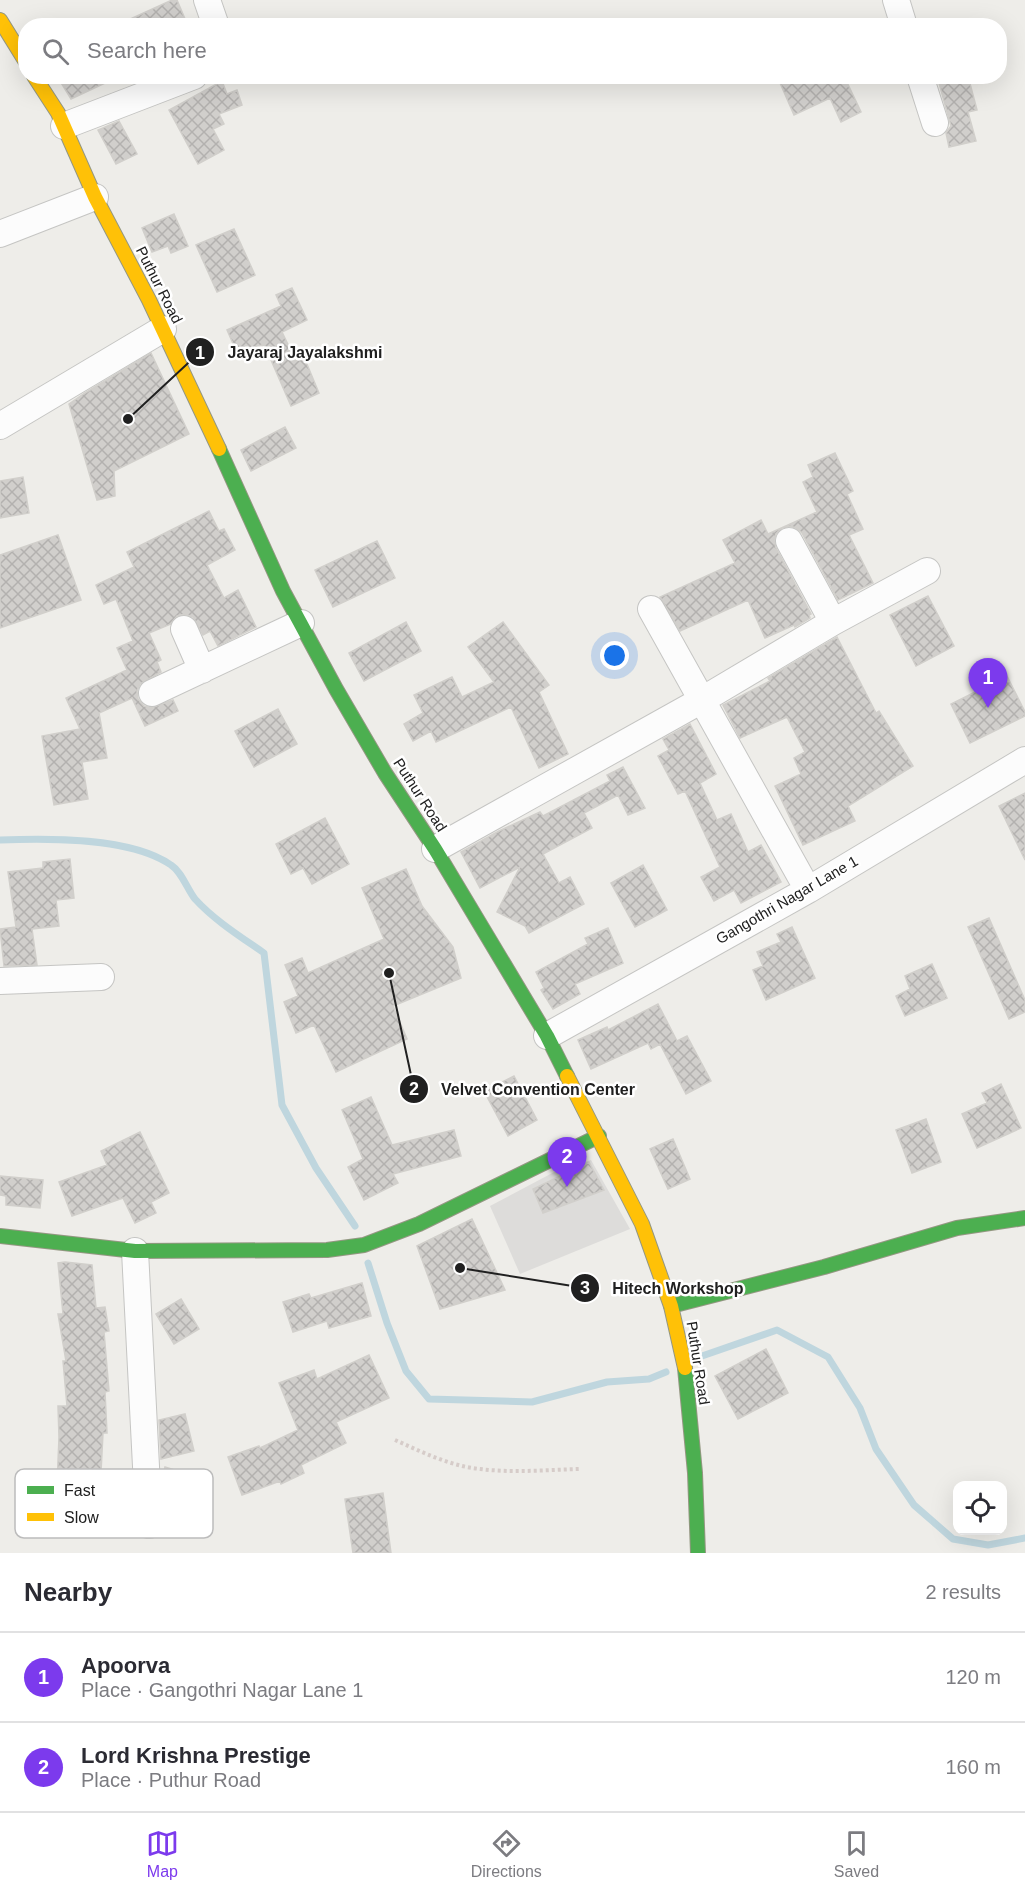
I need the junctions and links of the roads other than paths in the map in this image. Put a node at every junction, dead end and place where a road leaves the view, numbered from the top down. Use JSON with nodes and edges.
{"nodes":[{"id":1,"x":207,"y":0,"type":"edge"},
{"id":2,"x":896,"y":0,"type":"edge"},
{"id":3,"x":213,"y":18,"type":"edge"},
{"id":4,"x":902,"y":18,"type":"edge"},
{"id":5,"x":0,"y":20,"type":"edge"},
{"id":6,"x":18,"y":50,"type":"edge"},
{"id":7,"x":39,"y":84,"type":"edge"},
{"id":8,"x":173,"y":84,"type":"edge"},
{"id":9,"x":923,"y":84,"type":"edge"},
{"id":10,"x":935,"y":123,"type":"dead end"},
{"id":11,"x":64,"y":126,"type":"junction"},
{"id":12,"x":95,"y":197,"type":"junction"},
{"id":13,"x":0,"y":234,"type":"edge"},
{"id":14,"x":163,"y":329,"type":"junction"},
{"id":15,"x":0,"y":426,"type":"edge"},
{"id":16,"x":789,"y":541,"type":"dead end"},
{"id":17,"x":927,"y":570,"type":"dead end"},
{"id":18,"x":651,"y":609,"type":"dead end"},
{"id":19,"x":833,"y":622,"type":"junction"},
{"id":20,"x":301,"y":623,"type":"junction"},
{"id":21,"x":184,"y":629,"type":"dead end"},
{"id":22,"x":202,"y":670,"type":"junction"},
{"id":23,"x":152,"y":693,"type":"dead end"},
{"id":24,"x":702,"y":700,"type":"junction"},
{"id":25,"x":1025,"y":760,"type":"edge"},
{"id":26,"x":435,"y":849,"type":"junction"},
{"id":27,"x":808,"y":890,"type":"junction"},
{"id":28,"x":101,"y":977,"type":"dead end"},
{"id":29,"x":0,"y":981,"type":"edge"},
{"id":30,"x":547,"y":1036,"type":"junction"},
{"id":31,"x":598,"y":1136,"type":"junction"},
{"id":32,"x":1025,"y":1218,"type":"edge"},
{"id":33,"x":0,"y":1236,"type":"edge"},
{"id":34,"x":135,"y":1251,"type":"junction"},
{"id":35,"x":671,"y":1306,"type":"junction"},
{"id":36,"x":146,"y":1469,"type":"edge"},
{"id":37,"x":698,"y":1553,"type":"edge"}],
"edges":[{"from":1,"to":3,"type":"street"},
{"from":2,"to":4,"type":"street"},
{"from":5,"to":6,"type":"street"},
{"from":7,"to":11,"type":"street","name":"Puthur Road"},
{"from":8,"to":11,"type":"street"},
{"from":9,"to":10,"type":"street"},
{"from":11,"to":12,"type":"street","name":"Puthur Road"},
{"from":12,"to":13,"type":"street"},
{"from":12,"to":14,"type":"street","name":"Puthur Road"},
{"from":14,"to":15,"type":"street"},
{"from":14,"to":20,"type":"street","name":"Puthur Road"},
{"from":16,"to":19,"type":"street"},
{"from":17,"to":19,"type":"street"},
{"from":18,"to":24,"type":"street"},
{"from":19,"to":24,"type":"street"},
{"from":20,"to":22,"type":"street"},
{"from":20,"to":26,"type":"street","name":"Puthur Road"},
{"from":21,"to":22,"type":"street"},
{"from":22,"to":23,"type":"street"},
{"from":24,"to":26,"type":"street"},
{"from":24,"to":27,"type":"street"},
{"from":25,"to":27,"type":"street","name":"Gangothri Nagar Lane 1"},
{"from":26,"to":30,"type":"street","name":"Puthur Road"},
{"from":27,"to":30,"type":"street","name":"Gangothri Nagar Lane 1"},
{"from":28,"to":29,"type":"street"},
{"from":30,"to":31,"type":"street","name":"Puthur Road"},
{"from":31,"to":34,"type":"street"},
{"from":31,"to":35,"type":"street","name":"Puthur Road"},
{"from":32,"to":35,"type":"street"},
{"from":33,"to":34,"type":"street"},
{"from":34,"to":36,"type":"street"},
{"from":35,"to":37,"type":"street","name":"Puthur Road"}]}
